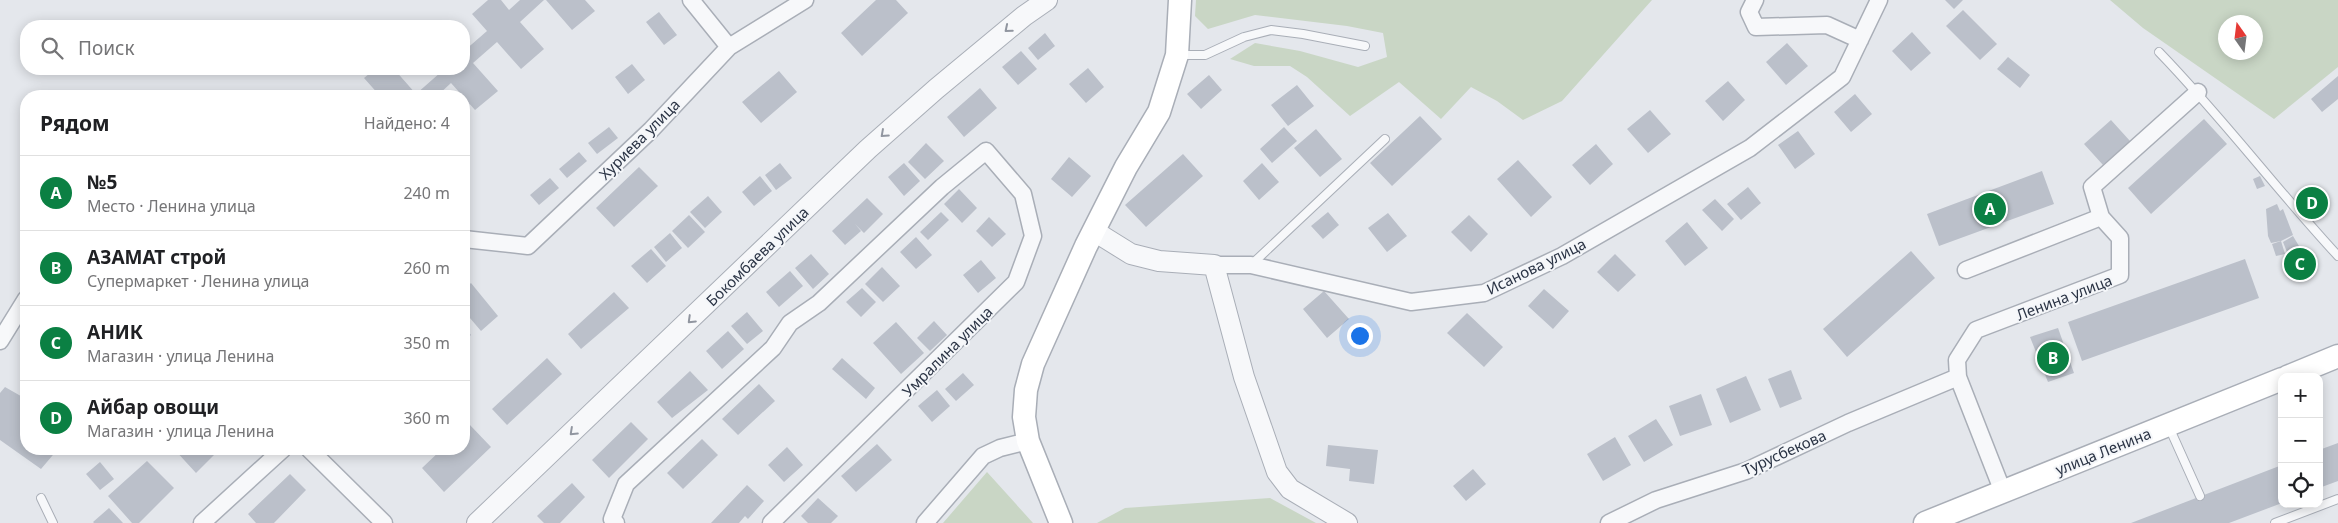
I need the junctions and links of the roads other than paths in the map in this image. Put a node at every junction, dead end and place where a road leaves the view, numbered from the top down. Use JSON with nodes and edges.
{"nodes":[{"id":1,"x":691,"y":0,"type":"edge"},
{"id":2,"x":805,"y":0,"type":"edge"},
{"id":3,"x":1047,"y":0,"type":"edge"},
{"id":4,"x":1180,"y":0,"type":"edge"},
{"id":5,"x":1755,"y":0,"type":"edge"},
{"id":6,"x":1879,"y":0,"type":"edge"},
{"id":7,"x":1860,"y":40,"type":"junction"},
{"id":8,"x":1365,"y":46,"type":"dead end"},
{"id":9,"x":729,"y":47,"type":"junction"},
{"id":10,"x":2158,"y":52,"type":"dead end"},
{"id":11,"x":1177,"y":55,"type":"junction"},
{"id":12,"x":2198,"y":92,"type":"junction"},
{"id":13,"x":1385,"y":139,"type":"dead end"},
{"id":14,"x":2101,"y":218,"type":"junction"},
{"id":15,"x":1094,"y":231,"type":"junction"},
{"id":16,"x":470,"y":240,"type":"edge"},
{"id":17,"x":2338,"y":256,"type":"edge"},
{"id":18,"x":1214,"y":265,"type":"junction"},
{"id":19,"x":1251,"y":265,"type":"junction"},
{"id":20,"x":1966,"y":270,"type":"dead end"},
{"id":21,"x":20,"y":309,"type":"edge"},
{"id":22,"x":0,"y":341,"type":"edge"},
{"id":23,"x":2338,"y":356,"type":"edge"},
{"id":24,"x":2298,"y":373,"type":"edge"},
{"id":25,"x":1958,"y":378,"type":"junction"},
{"id":26,"x":2278,"y":381,"type":"edge"},
{"id":27,"x":2168,"y":425,"type":"junction"},
{"id":28,"x":1028,"y":441,"type":"junction"},
{"id":29,"x":276,"y":455,"type":"edge"},
{"id":30,"x":315,"y":455,"type":"edge"},
{"id":31,"x":2003,"y":492,"type":"junction"},
{"id":32,"x":2200,"y":496,"type":"dead end"},
{"id":33,"x":41,"y":498,"type":"dead end"},
{"id":34,"x":2338,"y":499,"type":"edge"},
{"id":35,"x":54,"y":523,"type":"edge"},
{"id":36,"x":202,"y":523,"type":"edge"},
{"id":37,"x":384,"y":523,"type":"edge"},
{"id":38,"x":477,"y":523,"type":"edge"},
{"id":39,"x":616,"y":523,"type":"edge"},
{"id":40,"x":771,"y":523,"type":"edge"},
{"id":41,"x":925,"y":523,"type":"edge"},
{"id":42,"x":1061,"y":523,"type":"edge"},
{"id":43,"x":1347,"y":523,"type":"edge"},
{"id":44,"x":1609,"y":523,"type":"edge"},
{"id":45,"x":1925,"y":523,"type":"edge"},
{"id":46,"x":2275,"y":523,"type":"edge"}],
"edges":[{"from":1,"to":9,"type":"street"},
{"from":2,"to":9,"type":"street","name":"Хуриева улица"},
{"from":3,"to":38,"type":"street","name":"Бокомбаева улица","one_way":true},
{"from":4,"to":11,"type":"main road"},
{"from":5,"to":7,"type":"street"},
{"from":6,"to":7,"type":"street","name":"Исанова улица"},
{"from":7,"to":19,"type":"street","name":"Исанова улица"},
{"from":8,"to":11,"type":"lane"},
{"from":9,"to":16,"type":"street","name":"Хуриева улица"},
{"from":10,"to":12,"type":"lane"},
{"from":11,"to":15,"type":"main road"},
{"from":12,"to":14,"type":"street"},
{"from":12,"to":17,"type":"lane"},
{"from":13,"to":19,"type":"lane"},
{"from":14,"to":20,"type":"street"},
{"from":14,"to":25,"type":"street","name":"Ленина улица"},
{"from":15,"to":18,"type":"street","name":"Исанова улица"},
{"from":15,"to":28,"type":"main road"},
{"from":18,"to":19,"type":"street","name":"Исанова улица"},
{"from":18,"to":43,"type":"street"},
{"from":21,"to":22,"type":"street"},
{"from":23,"to":24,"type":"main road"},
{"from":25,"to":31,"type":"street","name":"Ленина улица"},
{"from":25,"to":44,"type":"street","name":"Турусбекова"},
{"from":26,"to":27,"type":"main road","name":"улица Ленина"},
{"from":27,"to":31,"type":"main road","name":"улица Ленина"},
{"from":27,"to":32,"type":"lane"},
{"from":28,"to":41,"type":"street"},
{"from":28,"to":42,"type":"main road"},
{"from":29,"to":36,"type":"street"},
{"from":30,"to":37,"type":"street"},
{"from":31,"to":45,"type":"main road","name":"улица Ленина"},
{"from":33,"to":35,"type":"lane"},
{"from":34,"to":46,"type":"lane"},
{"from":39,"to":40,"type":"street","name":"Умралина улица"}]}
